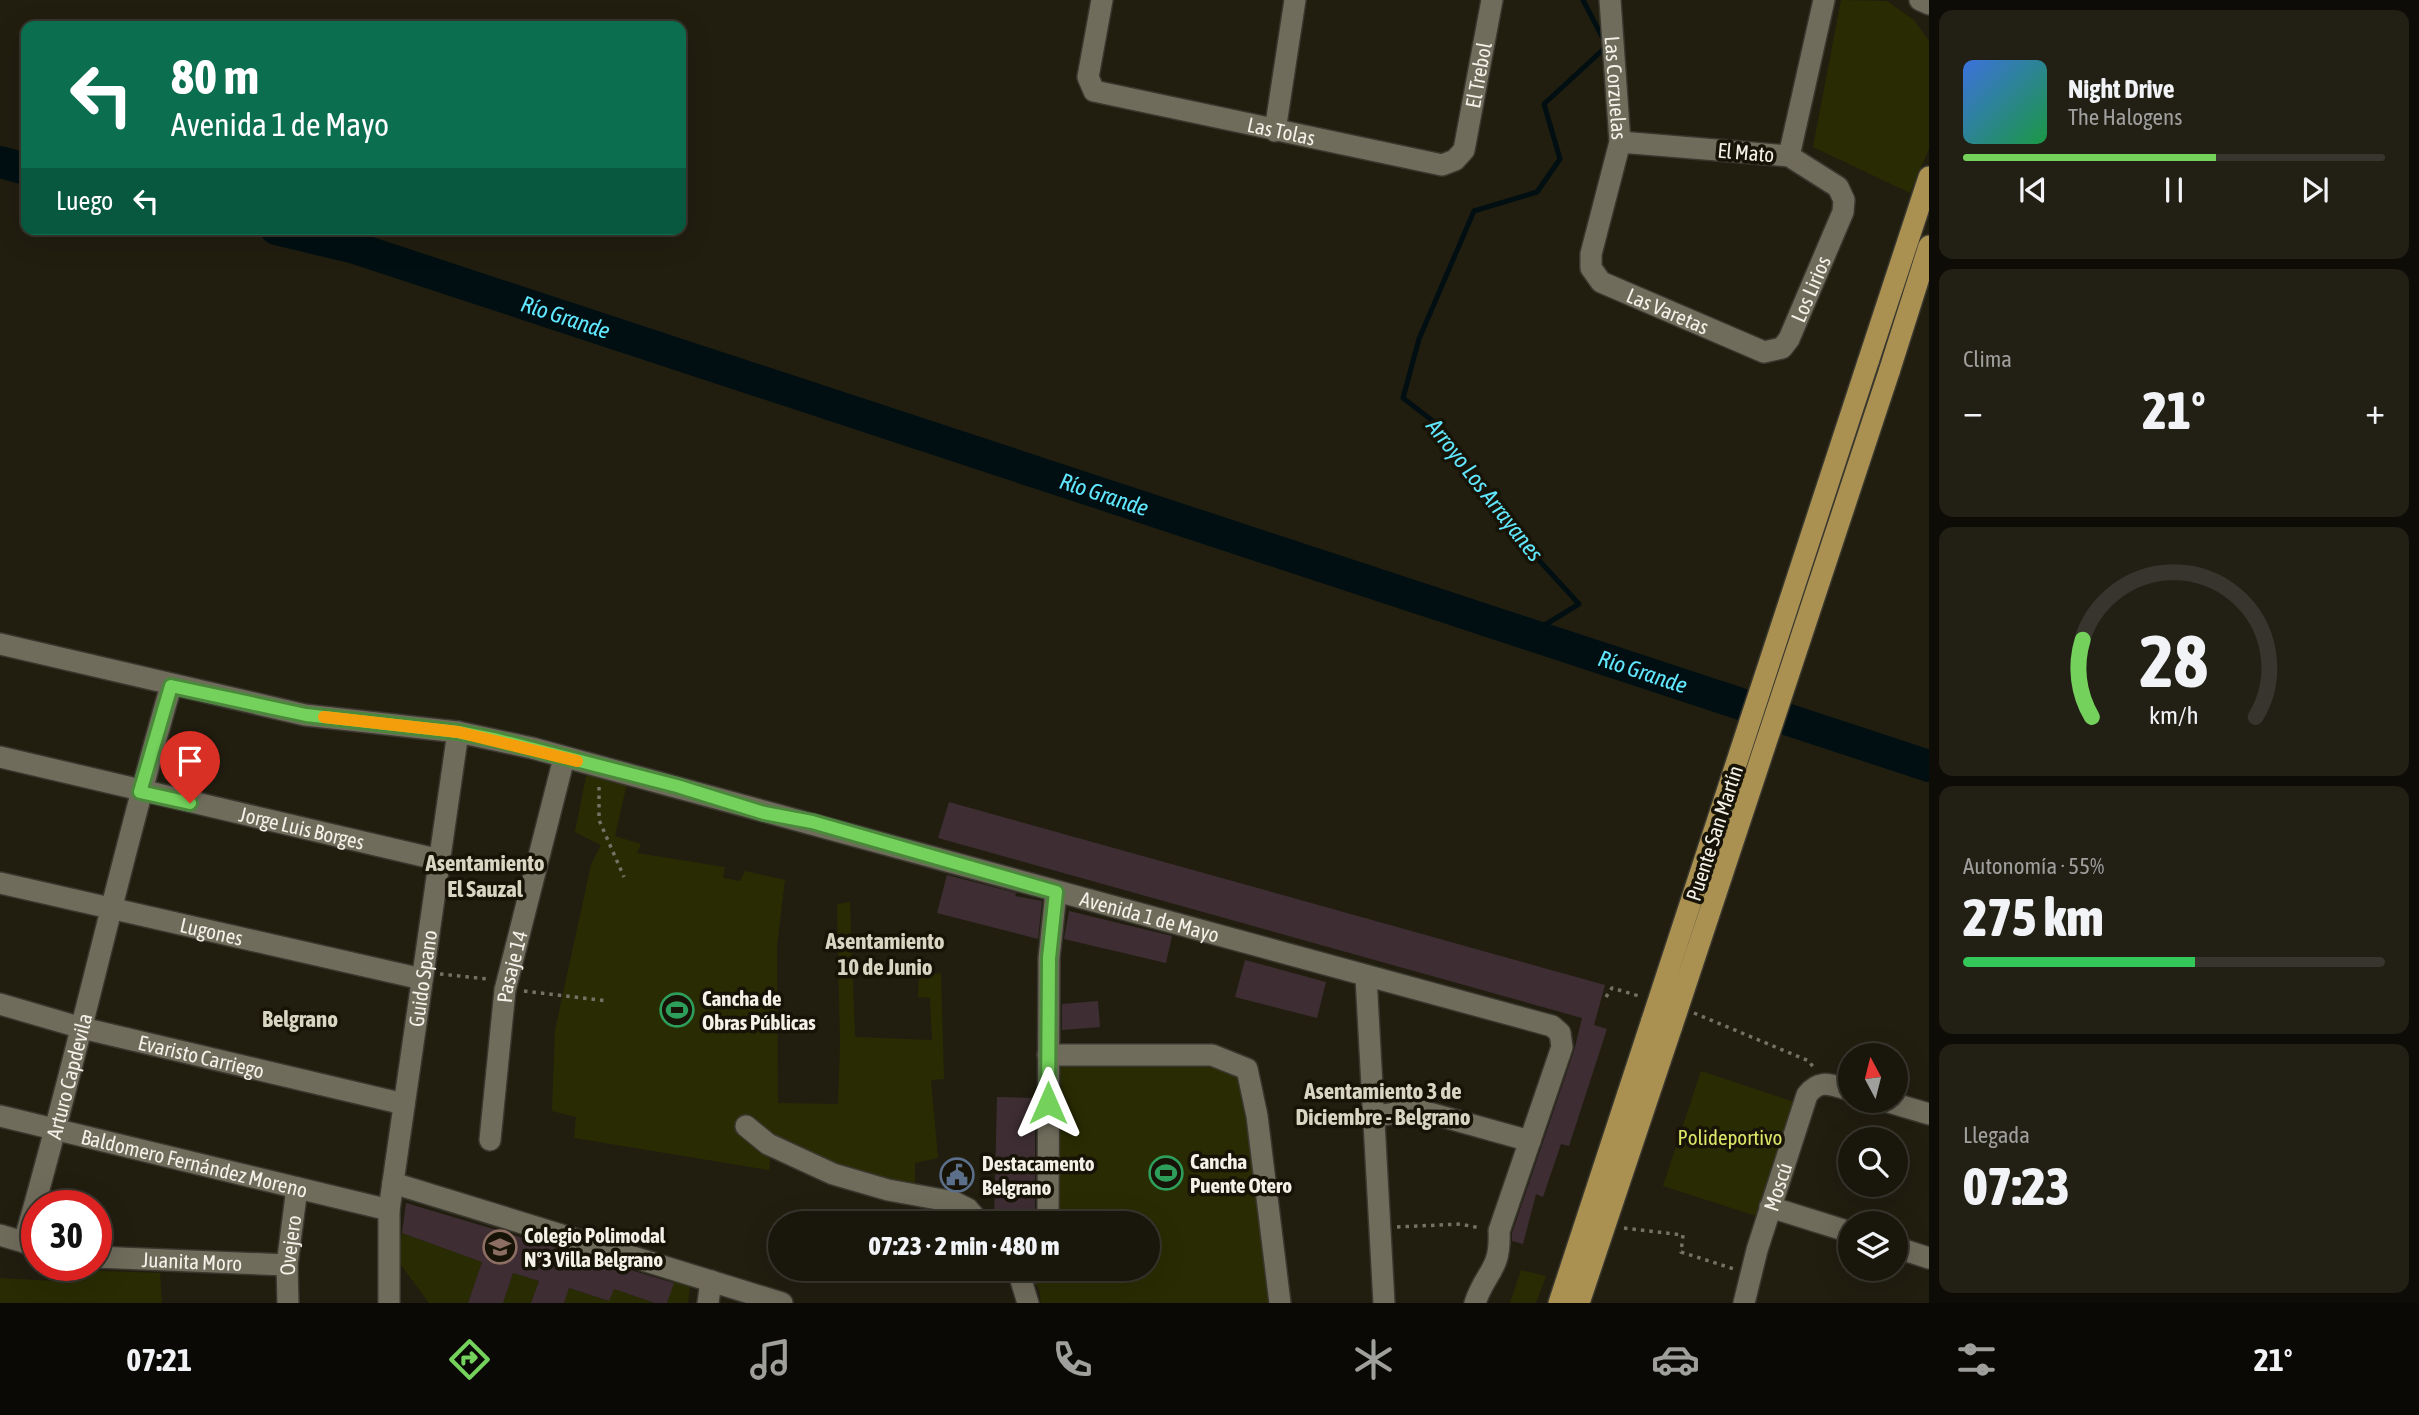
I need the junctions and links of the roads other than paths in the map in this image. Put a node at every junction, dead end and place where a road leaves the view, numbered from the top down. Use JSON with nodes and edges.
{"nodes":[{"id":1,"x":1102,"y":0,"type":"edge"},
{"id":2,"x":1295,"y":0,"type":"edge"},
{"id":3,"x":1492,"y":0,"type":"edge"},
{"id":4,"x":1610,"y":0,"type":"edge"},
{"id":5,"x":1824,"y":0,"type":"edge"},
{"id":6,"x":1920,"y":0,"type":"edge"},
{"id":7,"x":1929,"y":4,"type":"edge"},
{"id":8,"x":1275,"y":131,"type":"junction"},
{"id":9,"x":1620,"y":142,"type":"junction"},
{"id":10,"x":1464,"y":150,"type":"joint"},
{"id":11,"x":1789,"y":156,"type":"junction"},
{"id":12,"x":1929,"y":177,"type":"edge"},
{"id":13,"x":1843,"y":212,"type":"joint"},
{"id":14,"x":1929,"y":246,"type":"edge"},
{"id":15,"x":1591,"y":254,"type":"joint"},
{"id":16,"x":1764,"y":352,"type":"joint"},
{"id":17,"x":0,"y":644,"type":"edge"},
{"id":18,"x":171,"y":686,"type":"junction"},
{"id":19,"x":458,"y":732,"type":"junction"},
{"id":20,"x":0,"y":757,"type":"edge"},
{"id":21,"x":564,"y":758,"type":"junction"},
{"id":22,"x":140,"y":792,"type":"junction"},
{"id":23,"x":440,"y":860,"type":"junction"},
{"id":24,"x":0,"y":883,"type":"edge"},
{"id":25,"x":1056,"y":892,"type":"junction"},
{"id":26,"x":109,"y":909,"type":"junction"},
{"id":27,"x":1366,"y":976,"type":"junction"},
{"id":28,"x":422,"y":979,"type":"junction"},
{"id":29,"x":0,"y":1004,"type":"edge"},
{"id":30,"x":1662,"y":1023,"type":"junction"},
{"id":31,"x":82,"y":1028,"type":"junction"},
{"id":32,"x":1048,"y":1055,"type":"junction"},
{"id":33,"x":1838,"y":1087,"type":"edge"},
{"id":34,"x":404,"y":1104,"type":"junction"},
{"id":35,"x":1908,"y":1108,"type":"edge"},
{"id":36,"x":1929,"y":1114,"type":"edge"},
{"id":37,"x":0,"y":1116,"type":"edge"},
{"id":38,"x":1373,"y":1117,"type":"junction"},
{"id":39,"x":746,"y":1126,"type":"dead end"},
{"id":40,"x":57,"y":1130,"type":"junction"},
{"id":41,"x":490,"y":1140,"type":"dead end"},
{"id":42,"x":1530,"y":1141,"type":"junction"},
{"id":43,"x":393,"y":1183,"type":"junction"},
{"id":44,"x":297,"y":1188,"type":"junction"},
{"id":45,"x":43,"y":1190,"type":"edge"},
{"id":46,"x":1770,"y":1207,"type":"junction"},
{"id":47,"x":389,"y":1210,"type":"junction"},
{"id":48,"x":970,"y":1211,"type":"edge"},
{"id":49,"x":1048,"y":1211,"type":"edge"},
{"id":50,"x":1838,"y":1228,"type":"edge"},
{"id":51,"x":0,"y":1235,"type":"edge"},
{"id":52,"x":21,"y":1241,"type":"edge"},
{"id":53,"x":1908,"y":1251,"type":"edge"},
{"id":54,"x":112,"y":1258,"type":"edge"},
{"id":55,"x":1929,"y":1258,"type":"edge"},
{"id":56,"x":287,"y":1265,"type":"junction"},
{"id":57,"x":712,"y":1281,"type":"junction"},
{"id":58,"x":1019,"y":1281,"type":"edge"},
{"id":59,"x":288,"y":1303,"type":"edge"},
{"id":60,"x":390,"y":1303,"type":"edge"},
{"id":61,"x":708,"y":1303,"type":"edge"},
{"id":62,"x":782,"y":1303,"type":"edge"},
{"id":63,"x":1028,"y":1303,"type":"edge"},
{"id":64,"x":1280,"y":1303,"type":"edge"},
{"id":65,"x":1384,"y":1303,"type":"edge"},
{"id":66,"x":1475,"y":1303,"type":"edge"},
{"id":67,"x":1559,"y":1303,"type":"edge"},
{"id":68,"x":1579,"y":1303,"type":"edge"},
{"id":69,"x":1744,"y":1303,"type":"edge"}],
"edges":[{"from":1,"to":8,"type":"street","name":"Las Tolas"},
{"from":2,"to":8,"type":"street"},
{"from":3,"to":10,"type":"street","name":"El Trebol"},
{"from":4,"to":9,"type":"street","name":"Las Corzuelas"},
{"from":5,"to":11,"type":"street"},
{"from":6,"to":7,"type":"street"},
{"from":8,"to":10,"type":"street","name":"Las Tolas"},
{"from":9,"to":11,"type":"street","name":"El Mato"},
{"from":9,"to":15,"type":"street","name":"Las Corzuelas"},
{"from":11,"to":13,"type":"street","name":"El Mato"},
{"from":12,"to":30,"type":"main road","name":"Puente San Martín","bridge":true},
{"from":13,"to":16,"type":"street","name":"Los Lirios"},
{"from":14,"to":30,"type":"main road","name":"Puente San Martín","bridge":true},
{"from":15,"to":16,"type":"street","name":"Las Varetas"},
{"from":17,"to":18,"type":"street","name":"Avenida 1 de Mayo"},
{"from":18,"to":19,"type":"street","name":"Avenida 1 de Mayo"},
{"from":18,"to":22,"type":"street","name":"Arturo Capdevila"},
{"from":19,"to":21,"type":"street","name":"Avenida 1 de Mayo"},
{"from":19,"to":23,"type":"street","name":"Guido Spano"},
{"from":20,"to":22,"type":"street","name":"Jorge Luis Borges"},
{"from":21,"to":25,"type":"street","name":"Avenida 1 de Mayo"},
{"from":21,"to":41,"type":"street","name":"Pasaje 14"},
{"from":22,"to":23,"type":"street","name":"Jorge Luis Borges"},
{"from":22,"to":26,"type":"street","name":"Arturo Capdevila"},
{"from":23,"to":28,"type":"street","name":"Guido Spano"},
{"from":24,"to":26,"type":"street","name":"Lugones"},
{"from":25,"to":27,"type":"street","name":"Avenida 1 de Mayo"},
{"from":25,"to":32,"type":"street"},
{"from":26,"to":28,"type":"street","name":"Lugones"},
{"from":26,"to":31,"type":"street","name":"Arturo Capdevila"},
{"from":27,"to":38,"type":"street"},
{"from":27,"to":42,"type":"street","name":"Avenida 1 de Mayo"},
{"from":28,"to":34,"type":"street","name":"Guido Spano"},
{"from":29,"to":31,"type":"street","name":"Evaristo Carriego"},
{"from":30,"to":67,"type":"main road","name":"Puente San Martín"},
{"from":30,"to":68,"type":"main road","name":"Puente San Martín"},
{"from":31,"to":34,"type":"street","name":"Evaristo Carriego"},
{"from":31,"to":40,"type":"street","name":"Arturo Capdevila"},
{"from":32,"to":49,"type":"street"},
{"from":32,"to":64,"type":"street"},
{"from":33,"to":46,"type":"street","name":"Moscú"},
{"from":34,"to":43,"type":"street","name":"Guido Spano"},
{"from":35,"to":36,"type":"street"},
{"from":37,"to":40,"type":"street","name":"Baldomero Fernández Moreno"},
{"from":38,"to":42,"type":"street"},
{"from":38,"to":65,"type":"street"},
{"from":39,"to":48,"type":"street"},
{"from":40,"to":44,"type":"street","name":"Baldomero Fernández Moreno"},
{"from":40,"to":45,"type":"street","name":"Arturo Capdevila"},
{"from":42,"to":66,"type":"street"},
{"from":43,"to":47,"type":"street","name":"Guido Spano"},
{"from":43,"to":57,"type":"street"},
{"from":44,"to":47,"type":"street","name":"Baldomero Fernández Moreno"},
{"from":44,"to":56,"type":"street","name":"Ovejero"},
{"from":46,"to":50,"type":"street"},
{"from":46,"to":69,"type":"street","name":"Moscú"},
{"from":47,"to":60,"type":"street","name":"Guido Spano"},
{"from":51,"to":52,"type":"street"},
{"from":53,"to":55,"type":"street"},
{"from":54,"to":56,"type":"street","name":"Juanita Moro"},
{"from":56,"to":59,"type":"street","name":"Ovejero"},
{"from":57,"to":61,"type":"street"},
{"from":57,"to":62,"type":"street"},
{"from":58,"to":63,"type":"street"}]}
